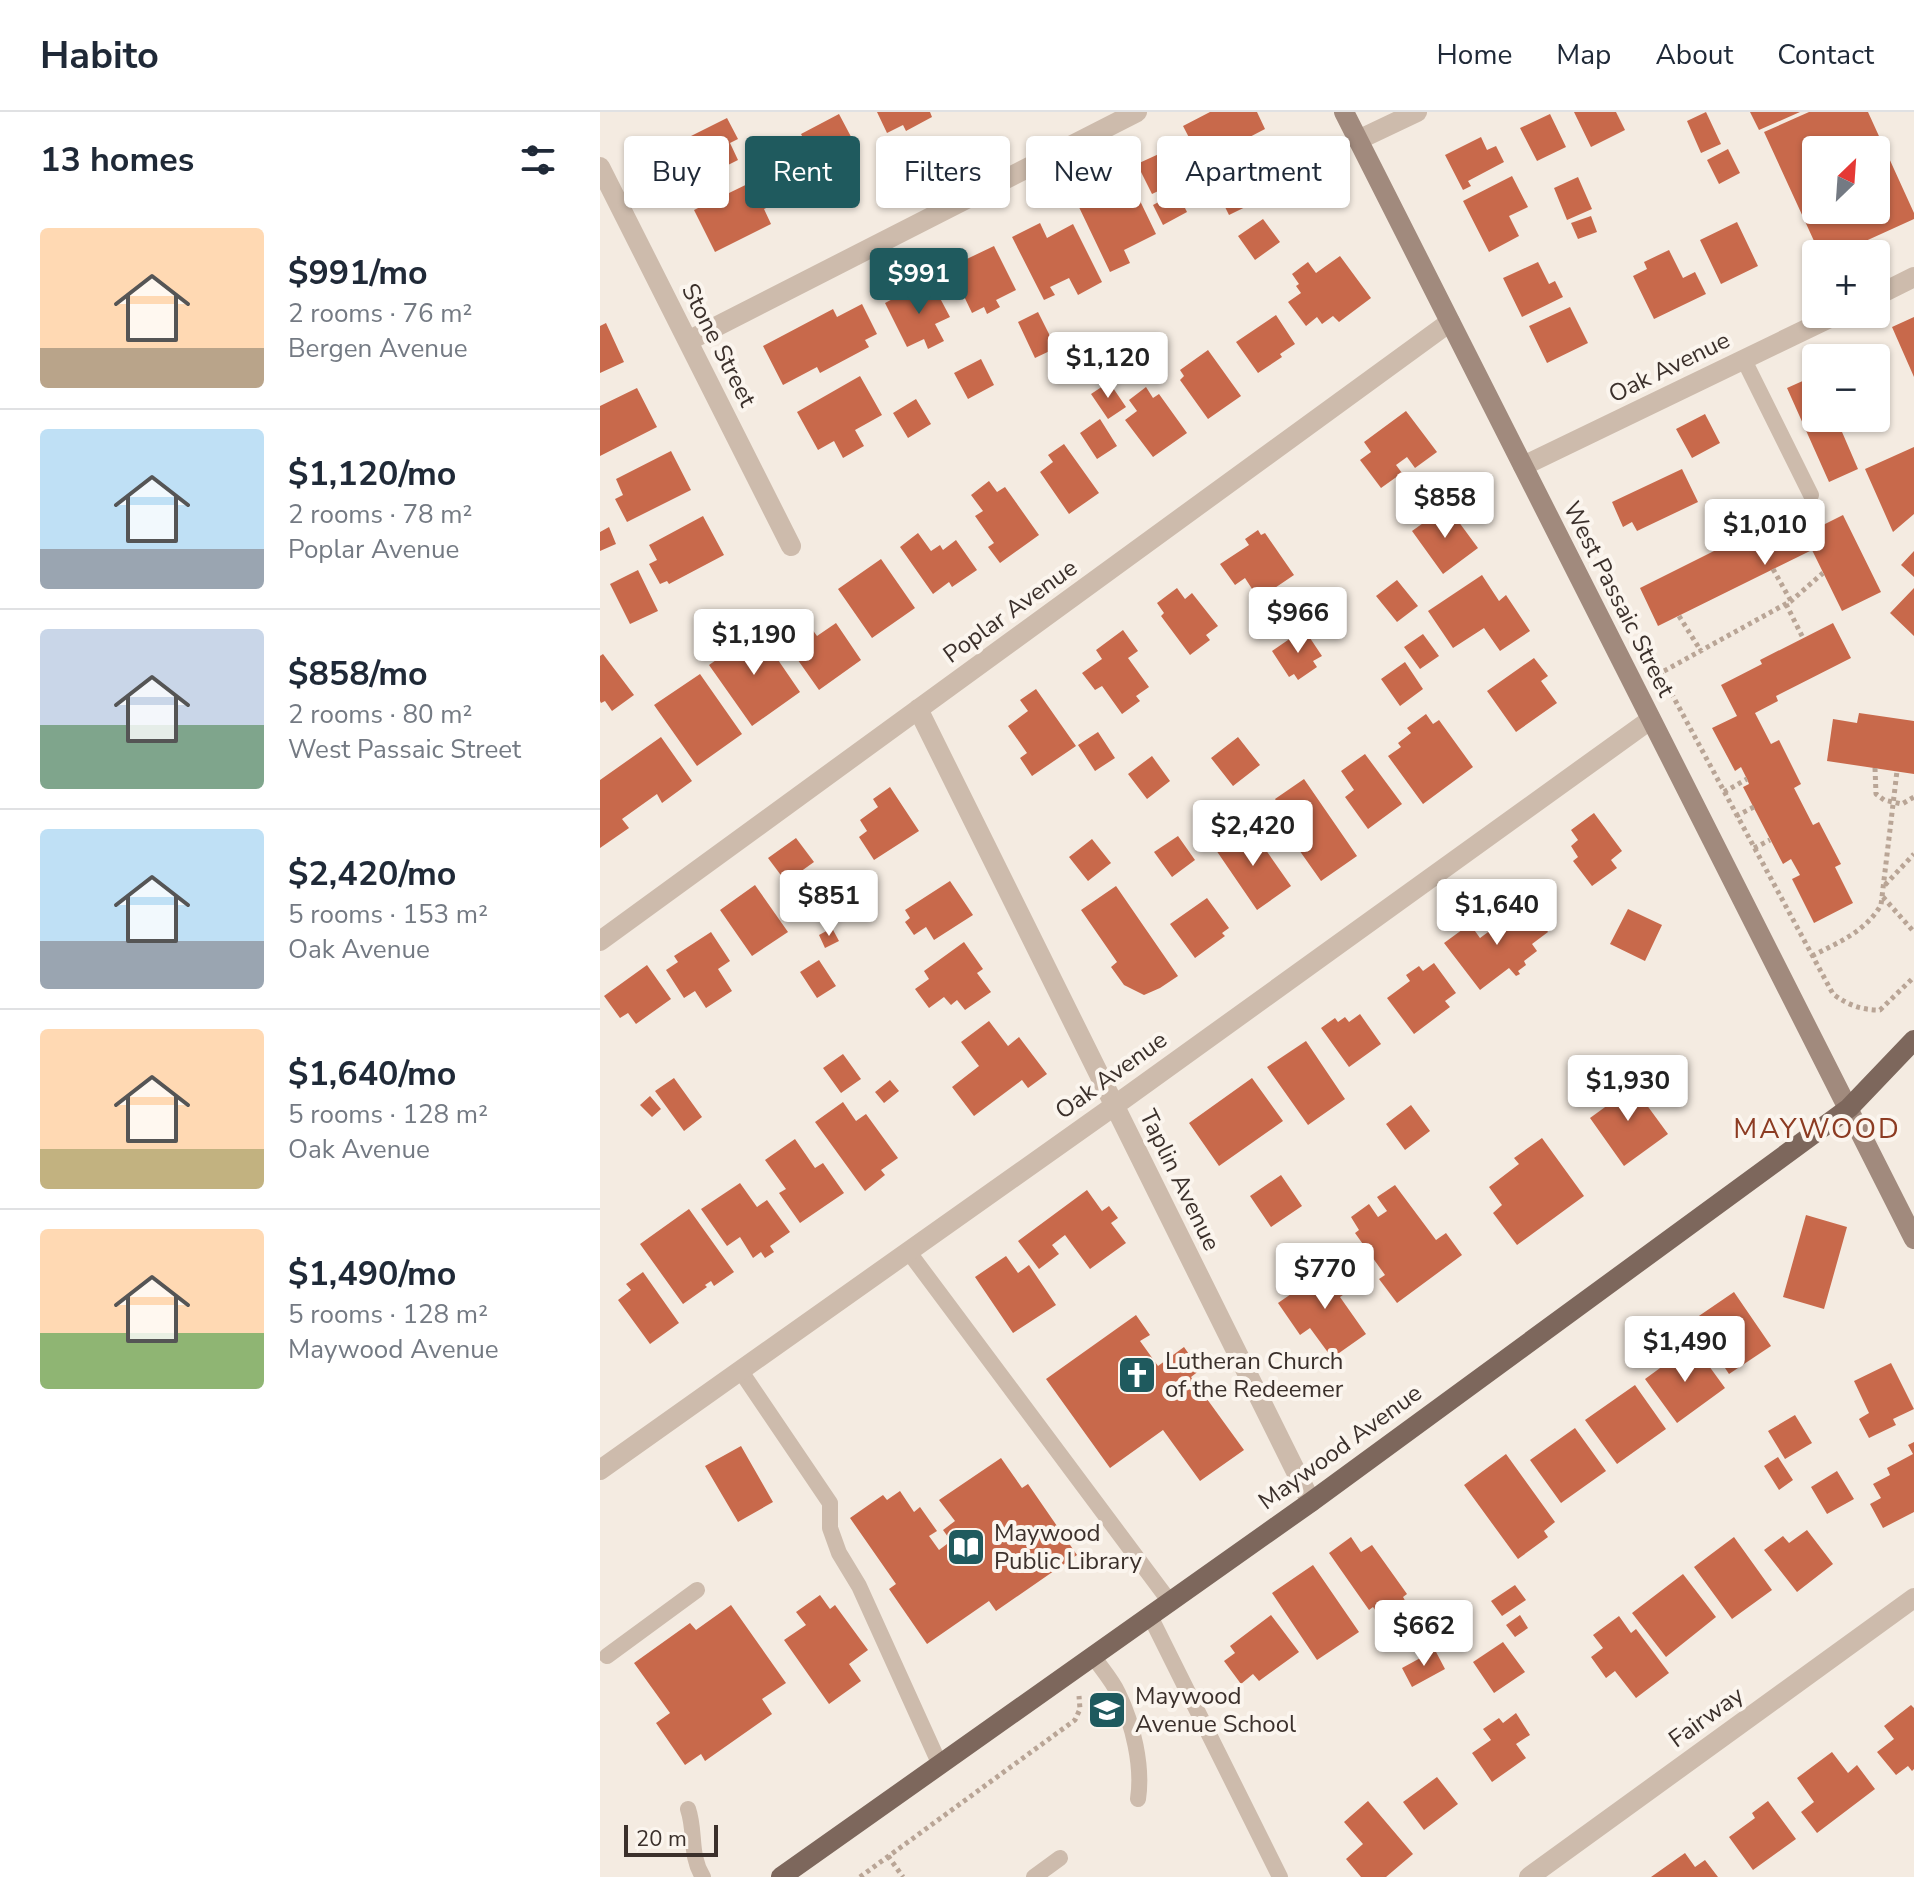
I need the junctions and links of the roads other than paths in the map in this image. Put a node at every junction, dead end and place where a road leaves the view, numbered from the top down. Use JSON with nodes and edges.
{"nodes":[{"id":1,"x":1137,"y":112,"type":"edge"},
{"id":2,"x":1344,"y":112,"type":"edge"},
{"id":3,"x":1417,"y":112,"type":"edge"},
{"id":4,"x":1358,"y":140,"type":"junction"},
{"id":5,"x":600,"y":167,"type":"edge"},
{"id":6,"x":1914,"y":277,"type":"edge"},
{"id":7,"x":1890,"y":289,"type":"edge"},
{"id":8,"x":1450,"y":322,"type":"junction"},
{"id":9,"x":1809,"y":328,"type":"edge"},
{"id":10,"x":688,"y":341,"type":"junction"},
{"id":11,"x":1744,"y":360,"type":"junction"},
{"id":12,"x":1523,"y":466,"type":"junction"},
{"id":13,"x":1811,"y":495,"type":"dead end"},
{"id":14,"x":791,"y":546,"type":"dead end"},
{"id":15,"x":918,"y":709,"type":"junction"},
{"id":16,"x":1650,"y":720,"type":"junction"},
{"id":17,"x":600,"y":941,"type":"edge"},
{"id":18,"x":1914,"y":1040,"type":"edge"},
{"id":19,"x":1114,"y":1106,"type":"junction"},
{"id":20,"x":1849,"y":1108,"type":"junction"},
{"id":21,"x":1914,"y":1239,"type":"edge"},
{"id":22,"x":908,"y":1251,"type":"junction"},
{"id":23,"x":740,"y":1370,"type":"junction"},
{"id":24,"x":600,"y":1470,"type":"edge"},
{"id":25,"x":1311,"y":1502,"type":"junction"},
{"id":26,"x":697,"y":1590,"type":"dead end"},
{"id":27,"x":1914,"y":1598,"type":"edge"},
{"id":28,"x":1170,"y":1602,"type":"junction"},
{"id":29,"x":1150,"y":1616,"type":"junction"},
{"id":30,"x":607,"y":1656,"type":"dead end"},
{"id":31,"x":1098,"y":1664,"type":"junction"},
{"id":32,"x":940,"y":1765,"type":"junction"},
{"id":33,"x":1138,"y":1799,"type":"dead end"},
{"id":34,"x":688,"y":1809,"type":"dead end"},
{"id":35,"x":1060,"y":1858,"type":"dead end"},
{"id":36,"x":703,"y":1877,"type":"edge"},
{"id":37,"x":781,"y":1877,"type":"edge"},
{"id":38,"x":1034,"y":1877,"type":"edge"},
{"id":39,"x":1280,"y":1877,"type":"edge"},
{"id":40,"x":1529,"y":1877,"type":"edge"}],
"edges":[{"from":1,"to":10,"type":"street"},
{"from":2,"to":4,"type":"main road","name":"West Passaic Street"},
{"from":3,"to":4,"type":"street"},
{"from":4,"to":8,"type":"main road","name":"West Passaic Street"},
{"from":5,"to":10,"type":"street","name":"Stone Street"},
{"from":6,"to":7,"type":"street"},
{"from":8,"to":12,"type":"main road","name":"West Passaic Street"},
{"from":8,"to":15,"type":"street","name":"Poplar Avenue"},
{"from":9,"to":11,"type":"street","name":"Oak Avenue"},
{"from":10,"to":14,"type":"street","name":"Stone Street"},
{"from":11,"to":12,"type":"street","name":"Oak Avenue"},
{"from":11,"to":13,"type":"lane"},
{"from":12,"to":16,"type":"main road","name":"West Passaic Street"},
{"from":15,"to":17,"type":"street","name":"Poplar Avenue"},
{"from":15,"to":19,"type":"street","name":"Taplin Avenue"},
{"from":16,"to":19,"type":"street","name":"Oak Avenue"},
{"from":16,"to":20,"type":"main road","name":"West Passaic Street"},
{"from":18,"to":20,"type":"main road","name":"Maywood Avenue"},
{"from":19,"to":22,"type":"street","name":"Oak Avenue"},
{"from":19,"to":25,"type":"street","name":"Taplin Avenue"},
{"from":20,"to":21,"type":"main road","name":"West Passaic Street"},
{"from":20,"to":25,"type":"main road","name":"Maywood Avenue"},
{"from":22,"to":23,"type":"street","name":"Oak Avenue"},
{"from":22,"to":28,"type":"lane"},
{"from":23,"to":24,"type":"street","name":"Oak Avenue"},
{"from":23,"to":32,"type":"lane"},
{"from":25,"to":28,"type":"main road","name":"Maywood Avenue"},
{"from":26,"to":30,"type":"lane"},
{"from":27,"to":40,"type":"street","name":"Fairway"},
{"from":28,"to":29,"type":"main road","name":"Maywood Avenue"},
{"from":29,"to":31,"type":"main road","name":"Maywood Avenue"},
{"from":29,"to":39,"type":"lane"},
{"from":31,"to":32,"type":"main road","name":"Maywood Avenue"},
{"from":31,"to":33,"type":"lane"},
{"from":32,"to":37,"type":"main road","name":"Maywood Avenue"},
{"from":34,"to":36,"type":"lane"},
{"from":35,"to":38,"type":"lane"}]}
